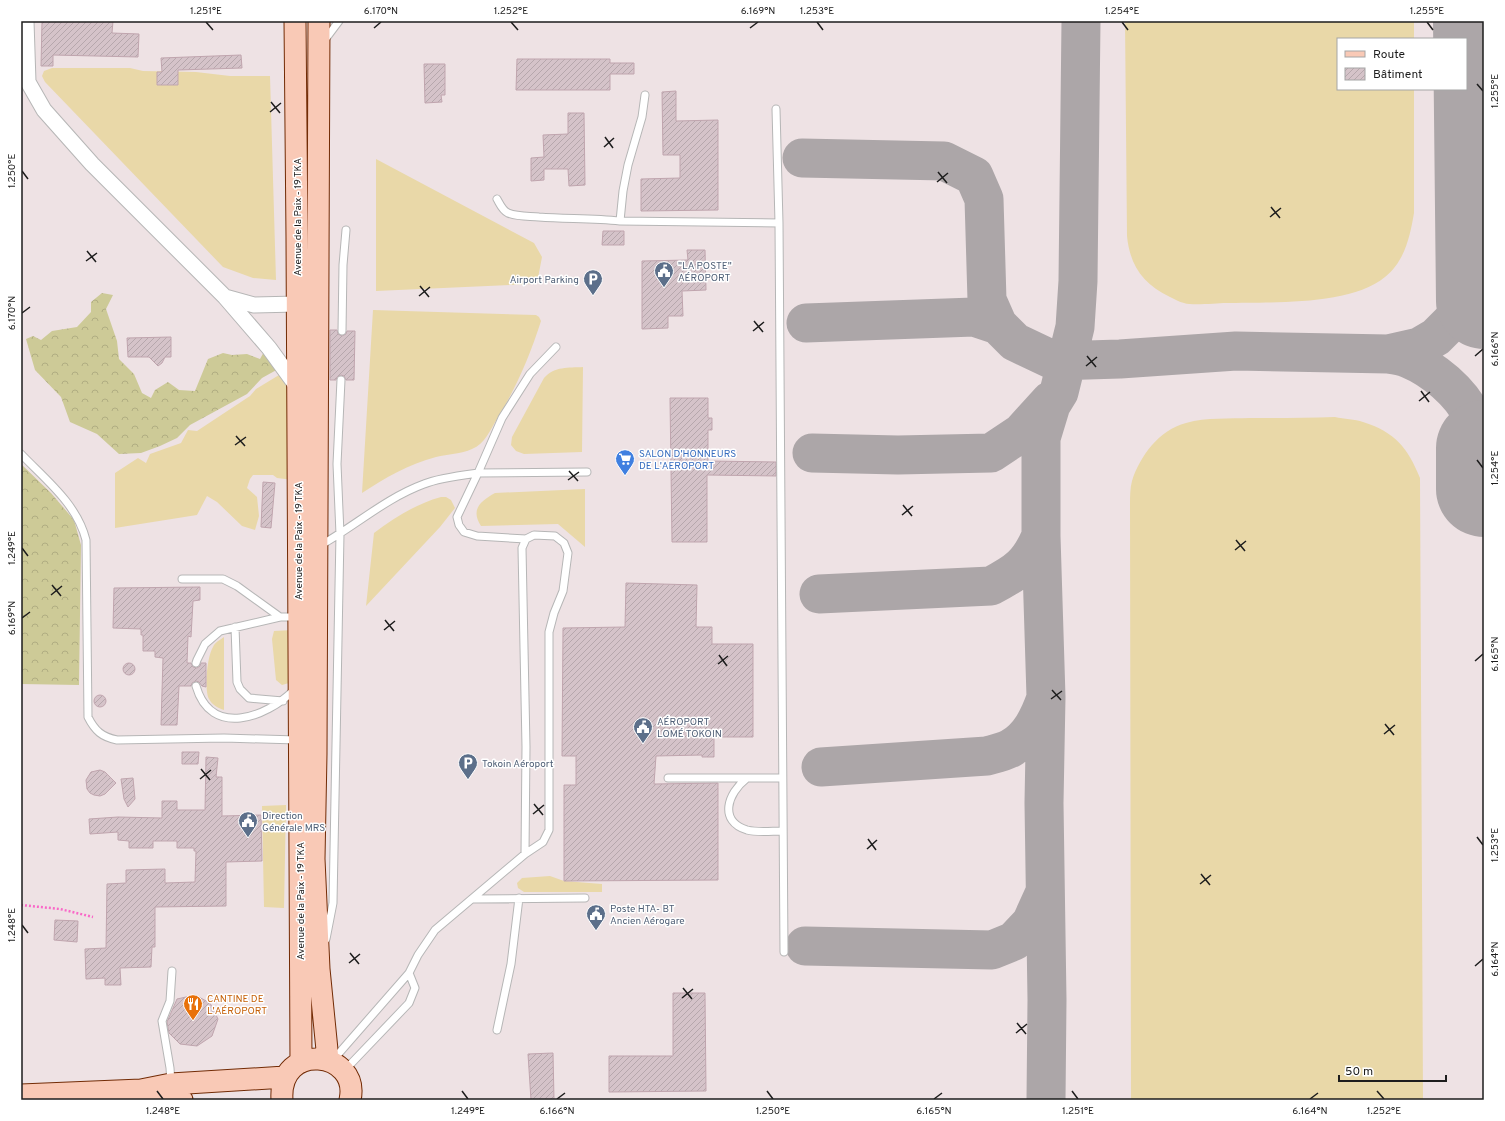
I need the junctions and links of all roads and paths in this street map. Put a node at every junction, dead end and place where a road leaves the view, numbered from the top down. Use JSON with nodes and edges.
{"nodes":[{"id":1,"x":26,"y":21,"type":"edge"},
{"id":2,"x":295,"y":21,"type":"edge"},
{"id":3,"x":319,"y":21,"type":"edge"},
{"id":4,"x":339,"y":21,"type":"edge"},
{"id":5,"x":319,"y":50,"type":"junction"},
{"id":6,"x":644,"y":95,"type":"dead end"},
{"id":7,"x":776,"y":109,"type":"dead end"},
{"id":8,"x":497,"y":199,"type":"dead end"},
{"id":9,"x":620,"y":221,"type":"junction"},
{"id":10,"x":779,"y":223,"type":"junction"},
{"id":11,"x":346,"y":230,"type":"dead end"},
{"id":12,"x":225,"y":297,"type":"junction"},
{"id":13,"x":297,"y":304,"type":"junction"},
{"id":14,"x":342,"y":330,"type":"dead end"},
{"id":15,"x":556,"y":347,"type":"dead end"},
{"id":16,"x":341,"y":380,"type":"dead end"},
{"id":17,"x":298,"y":388,"type":"junction"},
{"id":18,"x":21,"y":454,"type":"edge"},
{"id":19,"x":587,"y":472,"type":"dead end"},
{"id":20,"x":478,"y":473,"type":"junction"},
{"id":21,"x":340,"y":534,"type":"junction"},
{"id":22,"x":526,"y":539,"type":"junction"},
{"id":23,"x":317,"y":547,"type":"junction"},
{"id":24,"x":182,"y":579,"type":"dead end"},
{"id":25,"x":302,"y":617,"type":"junction"},
{"id":26,"x":235,"y":627,"type":"junction"},
{"id":27,"x":196,"y":663,"type":"dead end"},
{"id":28,"x":196,"y":686,"type":"dead end"},
{"id":29,"x":299,"y":686,"type":"junction"},
{"id":30,"x":284,"y":701,"type":"junction"},
{"id":31,"x":299,"y":740,"type":"junction"},
{"id":32,"x":668,"y":778,"type":"dead end"},
{"id":33,"x":782,"y":778,"type":"junction"},
{"id":34,"x":746,"y":779,"type":"junction"},
{"id":35,"x":782,"y":831,"type":"junction"},
{"id":36,"x":525,"y":854,"type":"junction"},
{"id":37,"x":519,"y":898,"type":"junction"},
{"id":38,"x":584,"y":898,"type":"dead end"},
{"id":39,"x":473,"y":899,"type":"junction"},
{"id":40,"x":21,"y":905,"type":"edge"},
{"id":41,"x":93,"y":917,"type":"dead end"},
{"id":42,"x":784,"y":952,"type":"dead end"},
{"id":43,"x":319,"y":969,"type":"junction"},
{"id":44,"x":172,"y":971,"type":"dead end"},
{"id":45,"x":410,"y":973,"type":"junction"},
{"id":46,"x":498,"y":1030,"type":"dead end"},
{"id":47,"x":301,"y":1062,"type":"junction"},
{"id":48,"x":334,"y":1065,"type":"junction"},
{"id":49,"x":285,"y":1077,"type":"junction"},
{"id":50,"x":21,"y":1095,"type":"edge"},
{"id":51,"x":172,"y":1096,"type":"edge"},
{"id":52,"x":282,"y":1100,"type":"edge"},
{"id":53,"x":350,"y":1100,"type":"edge"}],
"edges":[{"from":1,"to":12,"type":"street"},
{"from":2,"to":13,"type":"main road","name":"Avenue de la Paix - 19 TKA"},
{"from":3,"to":5,"type":"main road","name":"Avenue de la Paix - 19 TKA"},
{"from":4,"to":5,"type":"lane"},
{"from":5,"to":23,"type":"main road","name":"Avenue de la Paix - 19 TKA"},
{"from":6,"to":9,"type":"lane"},
{"from":7,"to":10,"type":"lane"},
{"from":8,"to":9,"type":"lane"},
{"from":9,"to":10,"type":"lane"},
{"from":10,"to":33,"type":"lane"},
{"from":11,"to":14,"type":"lane"},
{"from":12,"to":13,"type":"street"},
{"from":12,"to":17,"type":"street"},
{"from":13,"to":17,"type":"main road","name":"Avenue de la Paix - 19 TKA"},
{"from":15,"to":20,"type":"lane"},
{"from":16,"to":21,"type":"lane"},
{"from":17,"to":25,"type":"main road","name":"Avenue de la Paix - 19 TKA"},
{"from":18,"to":31,"type":"lane"},
{"from":19,"to":20,"type":"lane"},
{"from":20,"to":21,"type":"lane"},
{"from":20,"to":22,"type":"lane"},
{"from":21,"to":23,"type":"lane"},
{"from":21,"to":43,"type":"lane"},
{"from":22,"to":36,"type":"lane"},
{"from":22,"to":36,"type":"lane"},
{"from":23,"to":25,"type":"main road","name":"Avenue de la Paix - 19 TKA"},
{"from":24,"to":25,"type":"lane"},
{"from":25,"to":26,"type":"lane"},
{"from":25,"to":29,"type":"main road","name":"Avenue de la Paix - 19 TKA"},
{"from":25,"to":43,"type":"main road"},
{"from":26,"to":27,"type":"lane"},
{"from":26,"to":30,"type":"lane"},
{"from":28,"to":30,"type":"lane"},
{"from":29,"to":30,"type":"lane"},
{"from":29,"to":31,"type":"main road","name":"Avenue de la Paix - 19 TKA"},
{"from":31,"to":47,"type":"main road","name":"Avenue de la Paix - 19 TKA"},
{"from":32,"to":34,"type":"lane"},
{"from":33,"to":34,"type":"lane"},
{"from":33,"to":35,"type":"lane"},
{"from":34,"to":35,"type":"lane"},
{"from":35,"to":42,"type":"lane"},
{"from":36,"to":39,"type":"lane"},
{"from":37,"to":38,"type":"lane"},
{"from":37,"to":39,"type":"lane"},
{"from":37,"to":46,"type":"lane"},
{"from":39,"to":45,"type":"lane"},
{"from":40,"to":41,"type":"path"},
{"from":43,"to":48,"type":"main road"},
{"from":44,"to":51,"type":"lane"},
{"from":45,"to":48,"type":"lane"},
{"from":45,"to":48,"type":"lane"},
{"from":47,"to":48,"type":"main road"},
{"from":47,"to":49,"type":"main road"},
{"from":48,"to":53,"type":"main road"},
{"from":49,"to":51,"type":"main road"},
{"from":49,"to":52,"type":"main road"},
{"from":50,"to":51,"type":"main road"}]}
